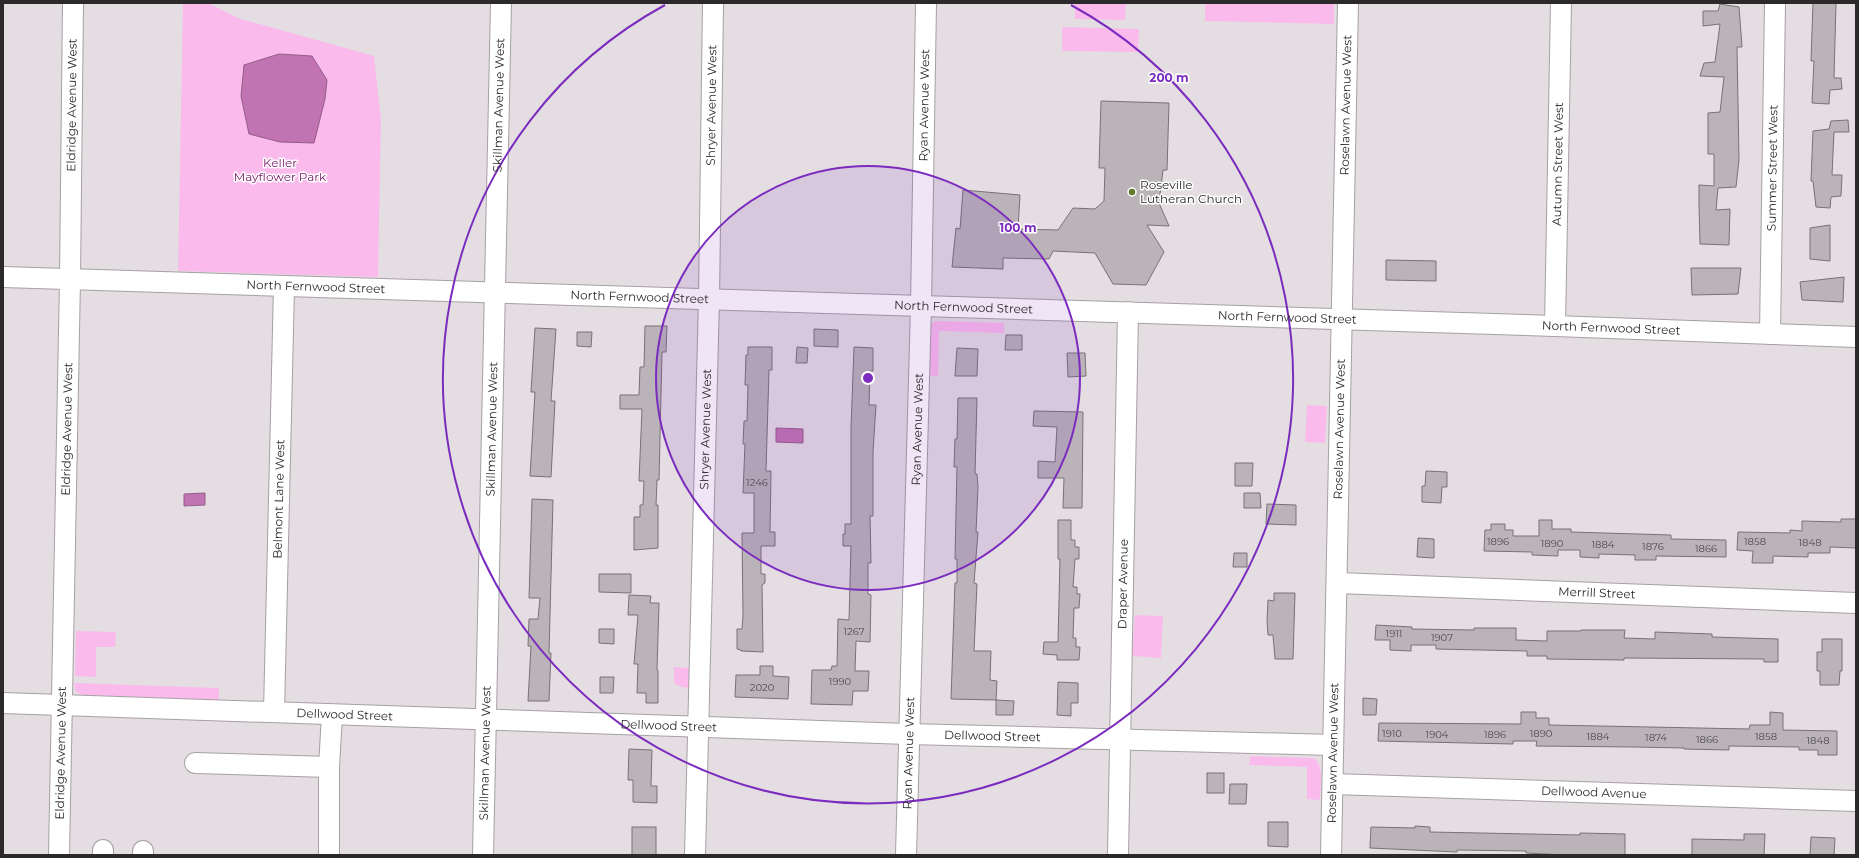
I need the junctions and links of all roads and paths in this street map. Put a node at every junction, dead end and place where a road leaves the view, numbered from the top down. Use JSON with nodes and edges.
{"nodes":[{"id":1,"x":73,"y":3,"type":"edge"},
{"id":2,"x":501,"y":3,"type":"edge"},
{"id":3,"x":713,"y":3,"type":"edge"},
{"id":4,"x":926,"y":3,"type":"edge"},
{"id":5,"x":1348,"y":3,"type":"edge"},
{"id":6,"x":1561,"y":3,"type":"edge"},
{"id":7,"x":1775,"y":3,"type":"edge"},
{"id":8,"x":3,"y":277,"type":"edge"},
{"id":9,"x":70,"y":279,"type":"junction"},
{"id":10,"x":284,"y":287,"type":"junction"},
{"id":11,"x":495,"y":293,"type":"junction"},
{"id":12,"x":709,"y":299,"type":"junction"},
{"id":13,"x":921,"y":306,"type":"junction"},
{"id":14,"x":1128,"y":312,"type":"junction"},
{"id":15,"x":1342,"y":320,"type":"junction"},
{"id":16,"x":1555,"y":326,"type":"junction"},
{"id":17,"x":1770,"y":334,"type":"junction"},
{"id":18,"x":1856,"y":337,"type":"edge"},
{"id":19,"x":1338,"y":583,"type":"junction"},
{"id":20,"x":1856,"y":603,"type":"edge"},
{"id":21,"x":3,"y":703,"type":"edge"},
{"id":22,"x":62,"y":704,"type":"junction"},
{"id":23,"x":274,"y":712,"type":"junction"},
{"id":24,"x":332,"y":715,"type":"junction"},
{"id":25,"x":486,"y":719,"type":"junction"},
{"id":26,"x":697,"y":726,"type":"junction"},
{"id":27,"x":908,"y":734,"type":"junction"},
{"id":28,"x":1120,"y":740,"type":"junction"},
{"id":29,"x":1334,"y":745,"type":"junction"},
{"id":30,"x":195,"y":763,"type":"dead end"},
{"id":31,"x":328,"y":767,"type":"junction"},
{"id":32,"x":1333,"y":784,"type":"junction"},
{"id":33,"x":1856,"y":801,"type":"edge"},
{"id":34,"x":59,"y":855,"type":"edge"},
{"id":35,"x":329,"y":855,"type":"edge"},
{"id":36,"x":483,"y":855,"type":"edge"},
{"id":37,"x":695,"y":855,"type":"edge"},
{"id":38,"x":906,"y":855,"type":"edge"},
{"id":39,"x":1118,"y":855,"type":"edge"},
{"id":40,"x":1331,"y":855,"type":"edge"}],
"edges":[{"from":1,"to":9,"type":"street","name":"Eldridge Avenue West"},
{"from":2,"to":11,"type":"street","name":"Skillman Avenue West"},
{"from":3,"to":12,"type":"street","name":"Shryer Avenue West"},
{"from":4,"to":13,"type":"street","name":"Ryan Avenue West"},
{"from":5,"to":15,"type":"street","name":"Roselawn Avenue West"},
{"from":6,"to":16,"type":"street","name":"Autumn Street West"},
{"from":7,"to":17,"type":"street","name":"Summer Street West"},
{"from":8,"to":9,"type":"street","name":"North Fernwood Street"},
{"from":9,"to":10,"type":"street","name":"North Fernwood Street"},
{"from":9,"to":22,"type":"street","name":"Eldridge Avenue West"},
{"from":10,"to":11,"type":"street","name":"North Fernwood Street"},
{"from":10,"to":23,"type":"street","name":"Belmont Lane West"},
{"from":11,"to":12,"type":"street","name":"North Fernwood Street"},
{"from":11,"to":25,"type":"street","name":"Skillman Avenue West"},
{"from":12,"to":13,"type":"street","name":"North Fernwood Street"},
{"from":12,"to":26,"type":"street","name":"Shryer Avenue West"},
{"from":13,"to":14,"type":"street","name":"North Fernwood Street"},
{"from":13,"to":27,"type":"street","name":"Ryan Avenue West"},
{"from":14,"to":15,"type":"street","name":"North Fernwood Street"},
{"from":14,"to":28,"type":"street","name":"Draper Avenue"},
{"from":15,"to":16,"type":"street","name":"North Fernwood Street"},
{"from":15,"to":19,"type":"street","name":"Roselawn Avenue West"},
{"from":16,"to":17,"type":"street","name":"North Fernwood Street"},
{"from":17,"to":18,"type":"street","name":"North Fernwood Street"},
{"from":19,"to":20,"type":"street","name":"Merrill Street"},
{"from":19,"to":29,"type":"street","name":"Roselawn Avenue West"},
{"from":21,"to":22,"type":"street","name":"Dellwood Street"},
{"from":22,"to":23,"type":"street","name":"Dellwood Street"},
{"from":22,"to":34,"type":"street","name":"Eldridge Avenue West"},
{"from":23,"to":24,"type":"street","name":"Dellwood Street"},
{"from":24,"to":25,"type":"street","name":"Dellwood Street"},
{"from":24,"to":31,"type":"street"},
{"from":25,"to":26,"type":"street","name":"Dellwood Street"},
{"from":25,"to":36,"type":"street","name":"Skillman Avenue West"},
{"from":26,"to":27,"type":"street","name":"Dellwood Street"},
{"from":26,"to":37,"type":"street","name":"Shryer Avenue West"},
{"from":27,"to":28,"type":"street","name":"Dellwood Street"},
{"from":27,"to":38,"type":"street","name":"Ryan Avenue West"},
{"from":28,"to":29,"type":"street","name":"Dellwood Street"},
{"from":28,"to":39,"type":"street","name":"Draper Avenue"},
{"from":29,"to":32,"type":"street","name":"Roselawn Avenue West"},
{"from":30,"to":31,"type":"street"},
{"from":31,"to":35,"type":"street"},
{"from":32,"to":33,"type":"street","name":"Dellwood Avenue"},
{"from":32,"to":40,"type":"street","name":"Roselawn Avenue West"}]}
